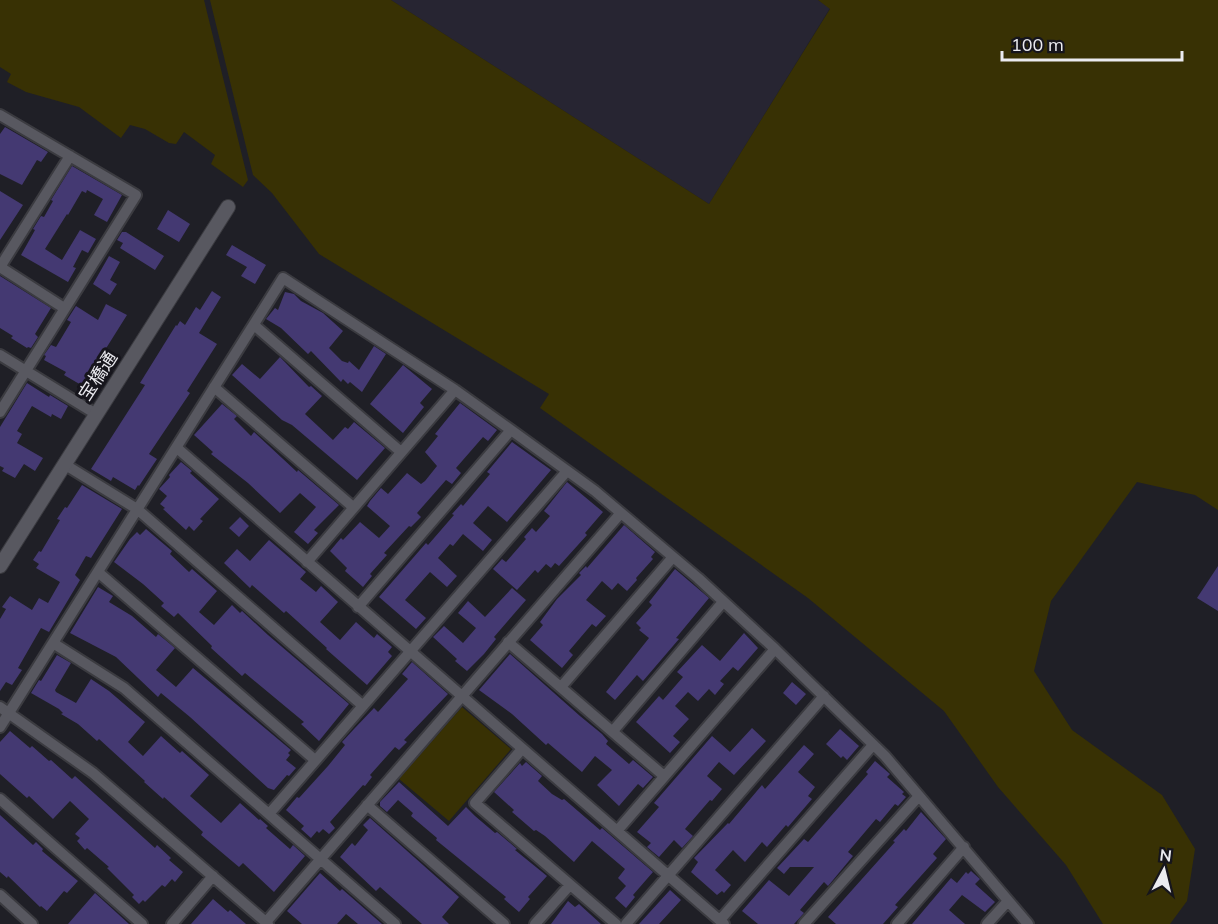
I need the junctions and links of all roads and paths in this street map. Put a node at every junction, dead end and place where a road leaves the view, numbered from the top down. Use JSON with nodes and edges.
{"nodes":[{"id":1,"x":0,"y":116,"type":"edge"},
{"id":2,"x":70,"y":156,"type":"junction"},
{"id":3,"x":228,"y":207,"type":"dead end"},
{"id":4,"x":0,"y":267,"type":"edge"},
{"id":5,"x":64,"y":308,"type":"junction"},
{"id":6,"x":254,"y":325,"type":"junction"},
{"id":7,"x":0,"y":355,"type":"edge"},
{"id":8,"x":26,"y":371,"type":"junction"},
{"id":9,"x":214,"y":387,"type":"junction"},
{"id":10,"x":455,"y":390,"type":"junction"},
{"id":11,"x":0,"y":412,"type":"edge"},
{"id":12,"x":96,"y":414,"type":"junction"},
{"id":13,"x":511,"y":430,"type":"junction"},
{"id":14,"x":177,"y":448,"type":"junction"},
{"id":15,"x":401,"y":452,"type":"junction"},
{"id":16,"x":64,"y":464,"type":"junction"},
{"id":17,"x":567,"y":471,"type":"junction"},
{"id":18,"x":353,"y":507,"type":"junction"},
{"id":19,"x":137,"y":509,"type":"junction"},
{"id":20,"x":620,"y":514,"type":"junction"},
{"id":21,"x":673,"y":556,"type":"junction"},
{"id":22,"x":307,"y":562,"type":"junction"},
{"id":23,"x":0,"y":566,"type":"edge"},
{"id":24,"x":98,"y":572,"type":"junction"},
{"id":25,"x":723,"y":602,"type":"junction"},
{"id":26,"x":358,"y":607,"type":"junction"},
{"id":27,"x":508,"y":642,"type":"junction"},
{"id":28,"x":53,"y":643,"type":"junction"},
{"id":29,"x":775,"y":649,"type":"junction"},
{"id":30,"x":409,"y":651,"type":"junction"},
{"id":31,"x":561,"y":687,"type":"junction"},
{"id":32,"x":461,"y":696,"type":"junction"},
{"id":33,"x":824,"y":696,"type":"junction"},
{"id":34,"x":362,"y":705,"type":"junction"},
{"id":35,"x":0,"y":707,"type":"edge"},
{"id":36,"x":10,"y":713,"type":"junction"},
{"id":37,"x":0,"y":727,"type":"edge"},
{"id":38,"x":613,"y":731,"type":"junction"},
{"id":39,"x":873,"y":745,"type":"junction"},
{"id":40,"x":522,"y":749,"type":"junction"},
{"id":41,"x":315,"y":760,"type":"junction"},
{"id":42,"x":664,"y":776,"type":"junction"},
{"id":43,"x":919,"y":795,"type":"junction"},
{"id":44,"x":0,"y":799,"type":"edge"},
{"id":45,"x":367,"y":805,"type":"junction"},
{"id":46,"x":269,"y":814,"type":"junction"},
{"id":47,"x":617,"y":831,"type":"junction"},
{"id":48,"x":964,"y":847,"type":"junction"},
{"id":49,"x":319,"y":858,"type":"junction"},
{"id":50,"x":668,"y":875,"type":"junction"},
{"id":51,"x":213,"y":876,"type":"junction"},
{"id":52,"x":570,"y":885,"type":"junction"},
{"id":53,"x":0,"y":895,"type":"edge"},
{"id":54,"x":1008,"y":901,"type":"junction"},
{"id":55,"x":722,"y":922,"type":"edge"},
{"id":56,"x":267,"y":923,"type":"edge"},
{"id":57,"x":32,"y":924,"type":"edge"},
{"id":58,"x":142,"y":924,"type":"edge"},
{"id":59,"x":172,"y":924,"type":"edge"},
{"id":60,"x":395,"y":924,"type":"edge"},
{"id":61,"x":504,"y":924,"type":"edge"},
{"id":62,"x":536,"y":924,"type":"edge"},
{"id":63,"x":616,"y":924,"type":"edge"},
{"id":64,"x":626,"y":924,"type":"edge"},
{"id":65,"x":804,"y":924,"type":"edge"},
{"id":66,"x":897,"y":924,"type":"edge"},
{"id":67,"x":987,"y":924,"type":"edge"},
{"id":68,"x":1028,"y":924,"type":"edge"}],
"edges":[{"from":1,"to":2,"type":"street"},
{"from":2,"to":4,"type":"street"},
{"from":2,"to":5,"type":"street"},
{"from":3,"to":12,"type":"street","name":"宝橋通"},
{"from":4,"to":5,"type":"street"},
{"from":5,"to":8,"type":"street"},
{"from":6,"to":9,"type":"street"},
{"from":6,"to":10,"type":"street"},
{"from":6,"to":15,"type":"street"},
{"from":7,"to":8,"type":"street"},
{"from":8,"to":11,"type":"street"},
{"from":8,"to":12,"type":"street"},
{"from":9,"to":14,"type":"street"},
{"from":9,"to":18,"type":"street"},
{"from":10,"to":13,"type":"street"},
{"from":10,"to":15,"type":"street"},
{"from":12,"to":16,"type":"street","name":"宝橋通"},
{"from":13,"to":17,"type":"street"},
{"from":13,"to":26,"type":"street"},
{"from":14,"to":19,"type":"street"},
{"from":14,"to":22,"type":"street"},
{"from":15,"to":18,"type":"street"},
{"from":16,"to":19,"type":"street"},
{"from":16,"to":23,"type":"street","name":"宝橋通"},
{"from":17,"to":20,"type":"street"},
{"from":17,"to":30,"type":"street"},
{"from":18,"to":22,"type":"street"},
{"from":19,"to":24,"type":"street"},
{"from":19,"to":34,"type":"street"},
{"from":20,"to":21,"type":"street"},
{"from":20,"to":27,"type":"street"},
{"from":21,"to":25,"type":"street"},
{"from":21,"to":31,"type":"street"},
{"from":22,"to":26,"type":"street"},
{"from":24,"to":28,"type":"street"},
{"from":24,"to":41,"type":"street"},
{"from":25,"to":29,"type":"street"},
{"from":25,"to":38,"type":"street"},
{"from":26,"to":30,"type":"street"},
{"from":27,"to":31,"type":"street"},
{"from":27,"to":32,"type":"street"},
{"from":28,"to":36,"type":"street"},
{"from":28,"to":46,"type":"street"},
{"from":29,"to":33,"type":"street"},
{"from":29,"to":42,"type":"street"},
{"from":30,"to":32,"type":"street"},
{"from":30,"to":34,"type":"street"},
{"from":31,"to":38,"type":"street"},
{"from":32,"to":40,"type":"street"},
{"from":32,"to":45,"type":"street"},
{"from":33,"to":39,"type":"street"},
{"from":33,"to":50,"type":"street"},
{"from":34,"to":41,"type":"street"},
{"from":35,"to":36,"type":"street"},
{"from":36,"to":37,"type":"street"},
{"from":36,"to":51,"type":"street"},
{"from":38,"to":42,"type":"street"},
{"from":39,"to":43,"type":"street"},
{"from":39,"to":55,"type":"street"},
{"from":40,"to":47,"type":"street"},
{"from":40,"to":52,"type":"street"},
{"from":41,"to":46,"type":"street"},
{"from":42,"to":47,"type":"street"},
{"from":43,"to":48,"type":"street"},
{"from":43,"to":65,"type":"street"},
{"from":44,"to":58,"type":"street"},
{"from":45,"to":49,"type":"street"},
{"from":45,"to":61,"type":"street"},
{"from":46,"to":49,"type":"street"},
{"from":47,"to":50,"type":"street"},
{"from":48,"to":54,"type":"street"},
{"from":48,"to":66,"type":"street"},
{"from":49,"to":56,"type":"street"},
{"from":49,"to":60,"type":"street"},
{"from":50,"to":55,"type":"street"},
{"from":50,"to":64,"type":"street"},
{"from":51,"to":56,"type":"street"},
{"from":51,"to":59,"type":"street"},
{"from":52,"to":62,"type":"street"},
{"from":52,"to":63,"type":"street"},
{"from":53,"to":57,"type":"street"},
{"from":54,"to":67,"type":"street"},
{"from":54,"to":68,"type":"street"}]}
